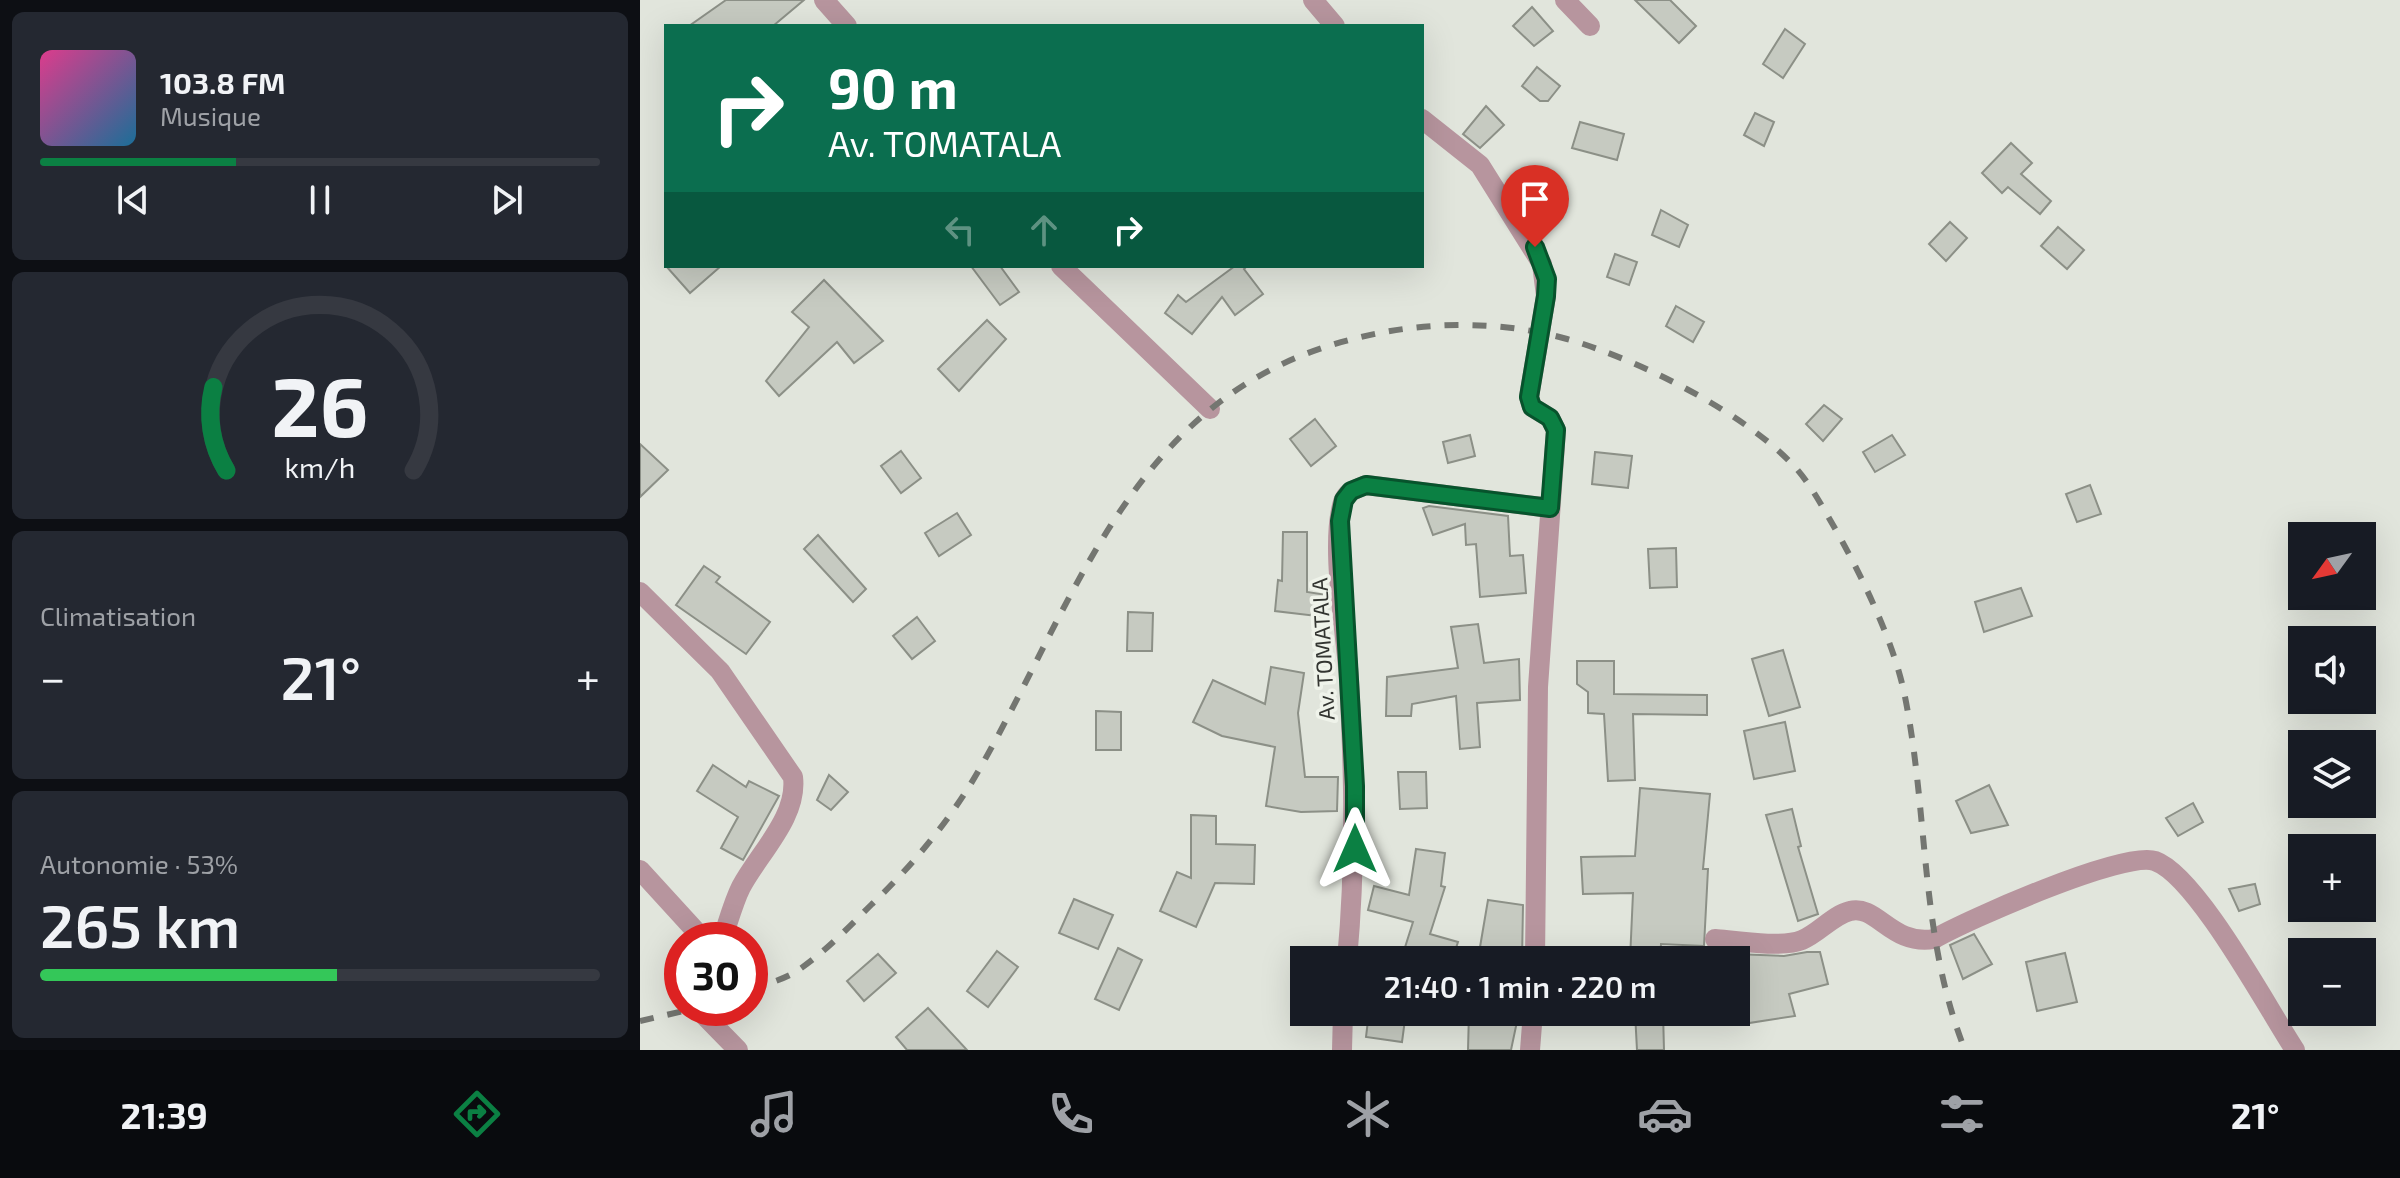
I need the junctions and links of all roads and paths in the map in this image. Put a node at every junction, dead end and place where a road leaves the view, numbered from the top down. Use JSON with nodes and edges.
{"nodes":[{"id":1,"x":824,"y":0,"type":"edge"},
{"id":2,"x":1313,"y":0,"type":"edge"},
{"id":3,"x":1565,"y":0,"type":"edge"},
{"id":4,"x":845,"y":24,"type":"edge"},
{"id":5,"x":1333,"y":24,"type":"edge"},
{"id":6,"x":1590,"y":26,"type":"dead end"},
{"id":7,"x":1424,"y":121,"type":"edge"},
{"id":8,"x":1063,"y":268,"type":"edge"},
{"id":9,"x":1210,"y":409,"type":"dead end"},
{"id":10,"x":1550,"y":508,"type":"junction"},
{"id":11,"x":640,"y":592,"type":"edge"},
{"id":12,"x":640,"y":870,"type":"edge"},
{"id":13,"x":688,"y":922,"type":"edge"},
{"id":14,"x":728,"y":922,"type":"edge"},
{"id":15,"x":1715,"y":939,"type":"dead end"},
{"id":16,"x":1348,"y":946,"type":"edge"},
{"id":17,"x":1535,"y":946,"type":"edge"},
{"id":18,"x":715,"y":1026,"type":"edge"},
{"id":19,"x":1343,"y":1026,"type":"edge"},
{"id":20,"x":1532,"y":1026,"type":"edge"},
{"id":21,"x":738,"y":1050,"type":"edge"},
{"id":22,"x":1342,"y":1050,"type":"edge"},
{"id":23,"x":1530,"y":1050,"type":"edge"},
{"id":24,"x":2295,"y":1050,"type":"edge"}],
"edges":[{"from":1,"to":4,"type":"street"},
{"from":2,"to":5,"type":"street"},
{"from":3,"to":6,"type":"street"},
{"from":7,"to":10,"type":"street"},
{"from":8,"to":9,"type":"street"},
{"from":10,"to":16,"type":"street","name":"Av. TOMATALA"},
{"from":10,"to":17,"type":"street"},
{"from":11,"to":14,"type":"street"},
{"from":12,"to":13,"type":"street"},
{"from":15,"to":24,"type":"street"},
{"from":18,"to":21,"type":"street"},
{"from":19,"to":22,"type":"street"},
{"from":20,"to":23,"type":"street"}]}
